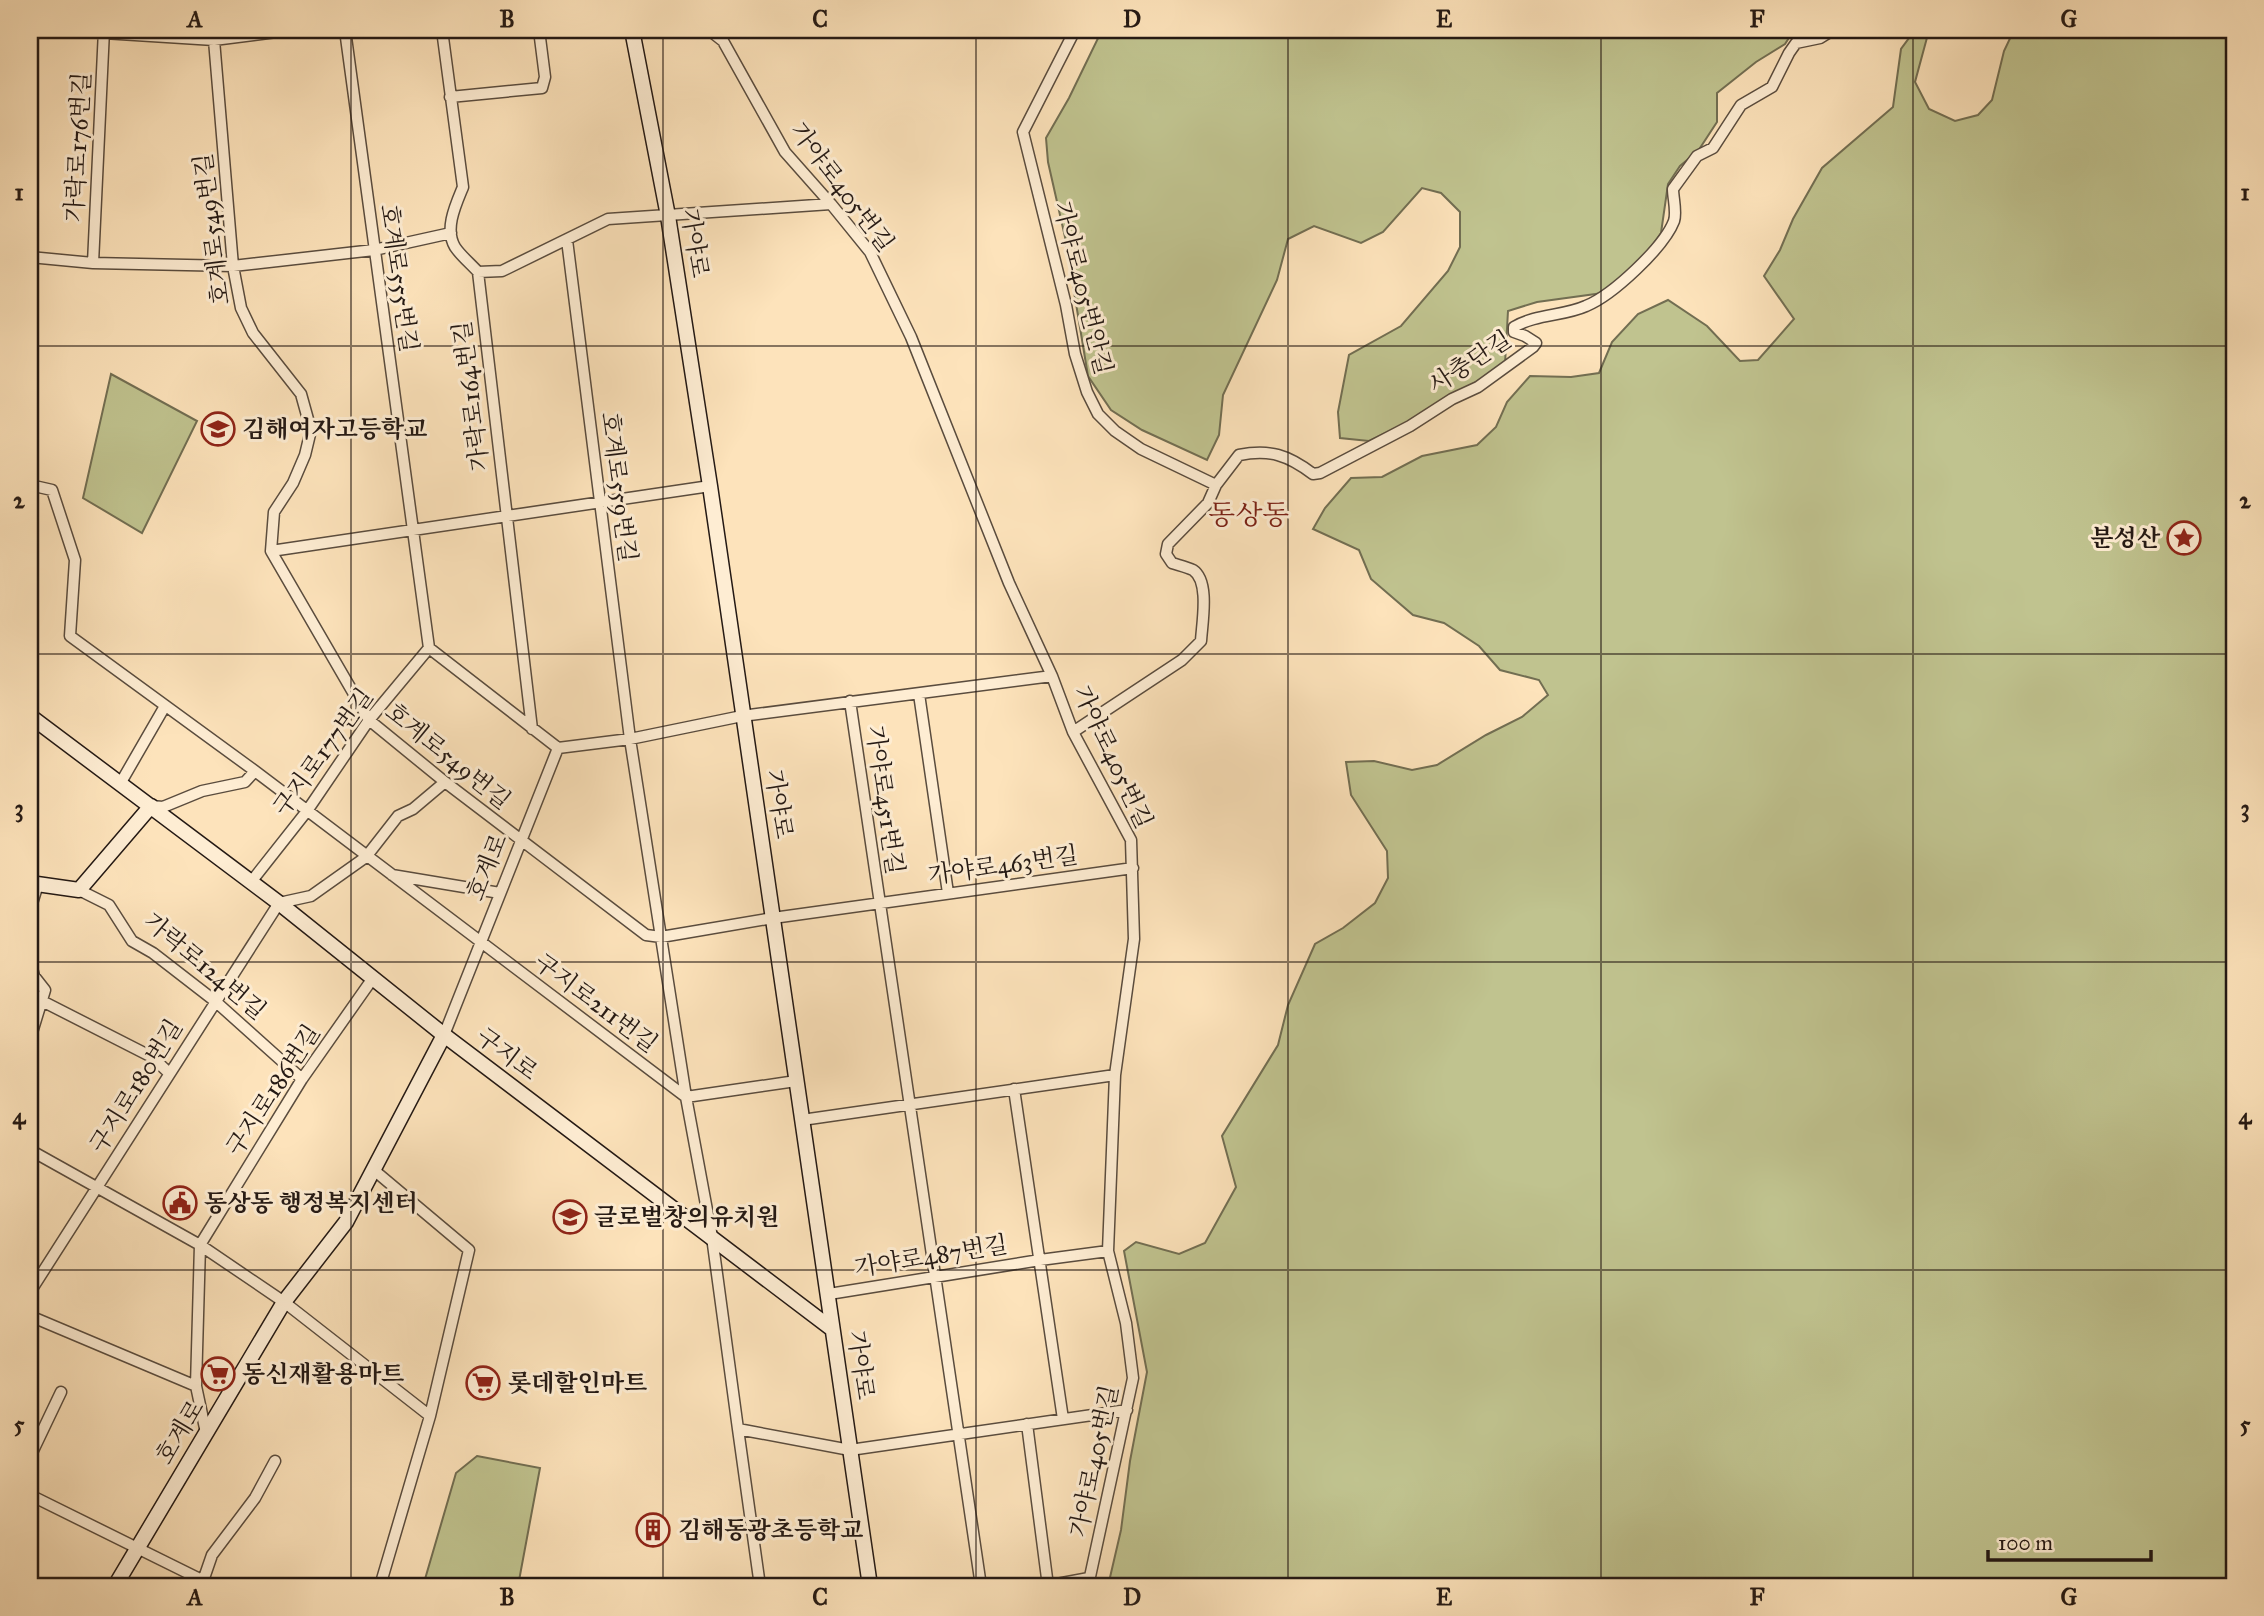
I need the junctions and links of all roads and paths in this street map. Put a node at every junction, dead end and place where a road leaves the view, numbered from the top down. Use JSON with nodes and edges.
{"nodes":[{"id":1,"x":56,"y":30,"type":"edge"},
{"id":2,"x":292,"y":30,"type":"edge"},
{"id":3,"x":345,"y":30,"type":"edge"},
{"id":4,"x":442,"y":30,"type":"edge"},
{"id":5,"x":539,"y":30,"type":"edge"},
{"id":6,"x":632,"y":30,"type":"edge"},
{"id":7,"x":709,"y":30,"type":"edge"},
{"id":8,"x":1075,"y":30,"type":"edge"},
{"id":9,"x":1833,"y":30,"type":"edge"},
{"id":10,"x":104,"y":32,"type":"edge"},
{"id":11,"x":186,"y":35,"type":"edge"},
{"id":12,"x":214,"y":40,"type":"junction"},
{"id":13,"x":450,"y":97,"type":"junction"},
{"id":14,"x":831,"y":204,"type":"junction"},
{"id":15,"x":668,"y":216,"type":"junction"},
{"id":16,"x":451,"y":233,"type":"junction"},
{"id":17,"x":567,"y":240,"type":"junction"},
{"id":18,"x":374,"y":250,"type":"junction"},
{"id":19,"x":30,"y":257,"type":"edge"},
{"id":20,"x":93,"y":263,"type":"junction"},
{"id":21,"x":233,"y":266,"type":"junction"},
{"id":22,"x":478,"y":272,"type":"junction"},
{"id":23,"x":30,"y":485,"type":"edge"},
{"id":24,"x":1216,"y":485,"type":"junction"},
{"id":25,"x":710,"y":486,"type":"junction"},
{"id":26,"x":600,"y":502,"type":"junction"},
{"id":27,"x":506,"y":515,"type":"junction"},
{"id":28,"x":412,"y":531,"type":"junction"},
{"id":29,"x":271,"y":551,"type":"junction"},
{"id":30,"x":429,"y":648,"type":"junction"},
{"id":31,"x":1052,"y":676,"type":"junction"},
{"id":32,"x":919,"y":694,"type":"junction"},
{"id":33,"x":850,"y":701,"type":"junction"},
{"id":34,"x":165,"y":706,"type":"junction"},
{"id":35,"x":30,"y":716,"type":"edge"},
{"id":36,"x":743,"y":716,"type":"junction"},
{"id":37,"x":369,"y":720,"type":"junction"},
{"id":38,"x":532,"y":729,"type":"junction"},
{"id":39,"x":1073,"y":732,"type":"junction"},
{"id":40,"x":630,"y":739,"type":"junction"},
{"id":41,"x":558,"y":748,"type":"junction"},
{"id":42,"x":255,"y":771,"type":"junction"},
{"id":43,"x":444,"y":782,"type":"junction"},
{"id":44,"x":120,"y":784,"type":"junction"},
{"id":45,"x":151,"y":806,"type":"junction"},
{"id":46,"x":307,"y":811,"type":"junction"},
{"id":47,"x":522,"y":842,"type":"junction"},
{"id":48,"x":366,"y":857,"type":"junction"},
{"id":49,"x":1132,"y":868,"type":"junction"},
{"id":50,"x":389,"y":874,"type":"junction"},
{"id":51,"x":251,"y":882,"type":"junction"},
{"id":52,"x":34,"y":884,"type":"edge"},
{"id":53,"x":79,"y":890,"type":"junction"},
{"id":54,"x":500,"y":893,"type":"junction"},
{"id":55,"x":948,"y":893,"type":"junction"},
{"id":56,"x":279,"y":903,"type":"junction"},
{"id":57,"x":880,"y":905,"type":"junction"},
{"id":58,"x":30,"y":910,"type":"edge"},
{"id":59,"x":773,"y":918,"type":"junction"},
{"id":60,"x":661,"y":937,"type":"junction"},
{"id":61,"x":481,"y":942,"type":"junction"},
{"id":62,"x":30,"y":960,"type":"edge"},
{"id":63,"x":373,"y":978,"type":"junction"},
{"id":64,"x":42,"y":1001,"type":"junction"},
{"id":65,"x":215,"y":1001,"type":"junction"},
{"id":66,"x":444,"y":1035,"type":"junction"},
{"id":67,"x":30,"y":1039,"type":"edge"},
{"id":68,"x":169,"y":1073,"type":"junction"},
{"id":69,"x":1115,"y":1075,"type":"junction"},
{"id":70,"x":302,"y":1079,"type":"junction"},
{"id":71,"x":796,"y":1081,"type":"junction"},
{"id":72,"x":1014,"y":1089,"type":"junction"},
{"id":73,"x":686,"y":1097,"type":"junction"},
{"id":74,"x":909,"y":1106,"type":"junction"},
{"id":75,"x":802,"y":1120,"type":"junction"},
{"id":76,"x":30,"y":1150,"type":"edge"},
{"id":77,"x":375,"y":1171,"type":"junction"},
{"id":78,"x":97,"y":1186,"type":"junction"},
{"id":79,"x":712,"y":1237,"type":"junction"},
{"id":80,"x":200,"y":1245,"type":"junction"},
{"id":81,"x":1108,"y":1251,"type":"junction"},
{"id":82,"x":1040,"y":1260,"type":"junction"},
{"id":83,"x":936,"y":1277,"type":"junction"},
{"id":84,"x":30,"y":1292,"type":"edge"},
{"id":85,"x":829,"y":1294,"type":"junction"},
{"id":86,"x":284,"y":1302,"type":"junction"},
{"id":87,"x":30,"y":1316,"type":"edge"},
{"id":88,"x":832,"y":1329,"type":"junction"},
{"id":89,"x":196,"y":1386,"type":"junction"},
{"id":90,"x":61,"y":1392,"type":"dead end"},
{"id":91,"x":1127,"y":1410,"type":"junction"},
{"id":92,"x":430,"y":1416,"type":"junction"},
{"id":93,"x":1063,"y":1419,"type":"junction"},
{"id":94,"x":1027,"y":1424,"type":"junction"},
{"id":95,"x":738,"y":1429,"type":"junction"},
{"id":96,"x":206,"y":1433,"type":"junction"},
{"id":97,"x":959,"y":1434,"type":"junction"},
{"id":98,"x":850,"y":1450,"type":"junction"},
{"id":99,"x":30,"y":1457,"type":"edge"},
{"id":100,"x":275,"y":1461,"type":"dead end"},
{"id":101,"x":30,"y":1495,"type":"edge"},
{"id":102,"x":136,"y":1549,"type":"junction"},
{"id":103,"x":1088,"y":1582,"type":"edge"},
{"id":104,"x":208,"y":1584,"type":"edge"},
{"id":105,"x":115,"y":1586,"type":"edge"},
{"id":106,"x":380,"y":1586,"type":"edge"},
{"id":107,"x":760,"y":1586,"type":"edge"},
{"id":108,"x":870,"y":1586,"type":"edge"},
{"id":109,"x":981,"y":1586,"type":"edge"},
{"id":110,"x":1047,"y":1586,"type":"edge"}],
"edges":[{"from":1,"to":10,"type":"street"},
{"from":2,"to":12,"type":"street"},
{"from":3,"to":18,"type":"street","name":"호계로555번길"},
{"from":4,"to":13,"type":"street"},
{"from":5,"to":13,"type":"street"},
{"from":6,"to":15,"type":"main road","name":"가야로"},
{"from":7,"to":14,"type":"street","name":"가야로405번길"},
{"from":8,"to":24,"type":"street","name":"가야로405번안길"},
{"from":9,"to":24,"type":"street","name":"사충단길"},
{"from":10,"to":11,"type":"street"},
{"from":10,"to":20,"type":"street","name":"가락로176번길"},
{"from":11,"to":12,"type":"street"},
{"from":12,"to":21,"type":"street","name":"호계로549번길"},
{"from":13,"to":16,"type":"street"},
{"from":14,"to":15,"type":"street"},
{"from":14,"to":31,"type":"street","name":"가야로405번길"},
{"from":15,"to":17,"type":"street"},
{"from":15,"to":25,"type":"main road","name":"가야로"},
{"from":16,"to":18,"type":"street"},
{"from":16,"to":22,"type":"street"},
{"from":17,"to":22,"type":"street"},
{"from":17,"to":26,"type":"street","name":"호계로559번길"},
{"from":18,"to":21,"type":"street"},
{"from":18,"to":28,"type":"street","name":"호계로555번길"},
{"from":19,"to":20,"type":"street"},
{"from":20,"to":21,"type":"street"},
{"from":21,"to":29,"type":"street","name":"호계로549번길"},
{"from":22,"to":27,"type":"street","name":"가락로164번길"},
{"from":23,"to":34,"type":"street","name":"구지로211번길"},
{"from":24,"to":39,"type":"street"},
{"from":25,"to":26,"type":"street"},
{"from":25,"to":36,"type":"main road","name":"가야로"},
{"from":26,"to":27,"type":"street"},
{"from":26,"to":40,"type":"street","name":"호계로559번길"},
{"from":27,"to":28,"type":"street"},
{"from":27,"to":38,"type":"street"},
{"from":28,"to":29,"type":"street"},
{"from":28,"to":30,"type":"street","name":"호계로555번길"},
{"from":29,"to":37,"type":"street","name":"호계로549번길"},
{"from":30,"to":37,"type":"street","name":"구지로177번길"},
{"from":30,"to":38,"type":"street"},
{"from":31,"to":32,"type":"street","name":"가야로451번길"},
{"from":31,"to":39,"type":"street","name":"가야로405번길"},
{"from":32,"to":33,"type":"street","name":"가야로451번길"},
{"from":32,"to":55,"type":"street","name":"가야로451번길"},
{"from":33,"to":36,"type":"street","name":"가야로451번길"},
{"from":33,"to":57,"type":"street","name":"가야로451번길"},
{"from":34,"to":42,"type":"street","name":"구지로211번길"},
{"from":34,"to":44,"type":"street"},
{"from":35,"to":44,"type":"main road","name":"구지로"},
{"from":36,"to":40,"type":"street"},
{"from":36,"to":59,"type":"main road","name":"가야로"},
{"from":37,"to":43,"type":"street","name":"호계로549번길"},
{"from":37,"to":46,"type":"street","name":"구지로177번길"},
{"from":38,"to":41,"type":"street"},
{"from":39,"to":49,"type":"street","name":"가야로405번길"},
{"from":40,"to":41,"type":"street"},
{"from":40,"to":60,"type":"street","name":"구지로211번길"},
{"from":41,"to":47,"type":"street","name":"호계로"},
{"from":42,"to":45,"type":"street"},
{"from":42,"to":46,"type":"street","name":"구지로211번길"},
{"from":43,"to":47,"type":"street","name":"호계로549번길"},
{"from":43,"to":48,"type":"street"},
{"from":44,"to":45,"type":"main road","name":"구지로"},
{"from":45,"to":51,"type":"main road","name":"구지로"},
{"from":45,"to":53,"type":"main road"},
{"from":46,"to":48,"type":"street","name":"구지로211번길"},
{"from":46,"to":51,"type":"street","name":"구지로177번길"},
{"from":47,"to":54,"type":"street","name":"호계로"},
{"from":47,"to":60,"type":"street"},
{"from":48,"to":50,"type":"street","name":"구지로211번길"},
{"from":48,"to":56,"type":"street"},
{"from":49,"to":55,"type":"street","name":"가야로463번길"},
{"from":49,"to":69,"type":"street","name":"가야로405번길"},
{"from":50,"to":54,"type":"street"},
{"from":50,"to":61,"type":"street","name":"구지로211번길"},
{"from":51,"to":56,"type":"main road","name":"구지로"},
{"from":52,"to":53,"type":"main road","name":"가락로124번길"},
{"from":52,"to":58,"type":"street"},
{"from":53,"to":65,"type":"street","name":"가락로124번길"},
{"from":54,"to":61,"type":"street","name":"호계로"},
{"from":55,"to":57,"type":"street","name":"가야로463번길"},
{"from":56,"to":63,"type":"main road","name":"구지로"},
{"from":56,"to":65,"type":"street","name":"구지로180번길"},
{"from":57,"to":59,"type":"street","name":"가야로463번길"},
{"from":57,"to":74,"type":"street"},
{"from":59,"to":60,"type":"street"},
{"from":59,"to":71,"type":"main road","name":"가야로"},
{"from":60,"to":73,"type":"street","name":"구지로211번길"},
{"from":61,"to":66,"type":"street","name":"호계로"},
{"from":61,"to":73,"type":"street","name":"구지로211번길"},
{"from":62,"to":64,"type":"street"},
{"from":63,"to":66,"type":"main road","name":"구지로"},
{"from":63,"to":70,"type":"street","name":"구지로186번길"},
{"from":64,"to":67,"type":"street"},
{"from":64,"to":68,"type":"street"},
{"from":65,"to":68,"type":"street","name":"구지로180번길"},
{"from":65,"to":70,"type":"street","name":"가락로124번길"},
{"from":66,"to":77,"type":"main road","name":"호계로"},
{"from":66,"to":79,"type":"main road","name":"구지로"},
{"from":68,"to":78,"type":"street","name":"구지로180번길"},
{"from":69,"to":72,"type":"street"},
{"from":69,"to":81,"type":"street","name":"가야로405번길"},
{"from":70,"to":80,"type":"street","name":"구지로186번길"},
{"from":71,"to":73,"type":"street"},
{"from":71,"to":75,"type":"main road","name":"가야로"},
{"from":72,"to":74,"type":"street"},
{"from":72,"to":82,"type":"street"},
{"from":73,"to":79,"type":"street","name":"구지로211번길"},
{"from":74,"to":75,"type":"street"},
{"from":74,"to":83,"type":"street"},
{"from":75,"to":85,"type":"main road","name":"가야로"},
{"from":76,"to":78,"type":"street"},
{"from":77,"to":86,"type":"main road","name":"호계로"},
{"from":77,"to":92,"type":"street"},
{"from":78,"to":80,"type":"street"},
{"from":78,"to":84,"type":"street","name":"구지로180번길"},
{"from":79,"to":88,"type":"main road","name":"구지로"},
{"from":79,"to":95,"type":"street"},
{"from":80,"to":86,"type":"street"},
{"from":80,"to":89,"type":"street","name":"구지로186번길"},
{"from":81,"to":82,"type":"street","name":"가야로487번길"},
{"from":81,"to":91,"type":"street","name":"가야로405번길"},
{"from":82,"to":83,"type":"street","name":"가야로487번길"},
{"from":82,"to":93,"type":"street","name":"가야로487번길"},
{"from":83,"to":85,"type":"street","name":"가야로487번길"},
{"from":83,"to":97,"type":"street"},
{"from":85,"to":88,"type":"main road","name":"가야로"},
{"from":86,"to":92,"type":"street"},
{"from":86,"to":96,"type":"main road","name":"호계로"},
{"from":87,"to":89,"type":"street"},
{"from":88,"to":98,"type":"main road","name":"가야로"},
{"from":89,"to":96,"type":"street","name":"구지로186번길"},
{"from":90,"to":99,"type":"street"},
{"from":91,"to":93,"type":"street"},
{"from":91,"to":103,"type":"street","name":"가야로405번길"},
{"from":92,"to":106,"type":"street"},
{"from":93,"to":94,"type":"street"},
{"from":94,"to":97,"type":"street"},
{"from":94,"to":110,"type":"street"},
{"from":95,"to":98,"type":"street"},
{"from":95,"to":107,"type":"street"},
{"from":96,"to":102,"type":"main road","name":"호계로"},
{"from":97,"to":98,"type":"street"},
{"from":97,"to":109,"type":"street"},
{"from":98,"to":108,"type":"main road","name":"가야로"},
{"from":100,"to":104,"type":"street"},
{"from":101,"to":102,"type":"street"},
{"from":102,"to":104,"type":"street"},
{"from":102,"to":105,"type":"main road","name":"호계로"},
{"from":103,"to":110,"type":"street"}]}
